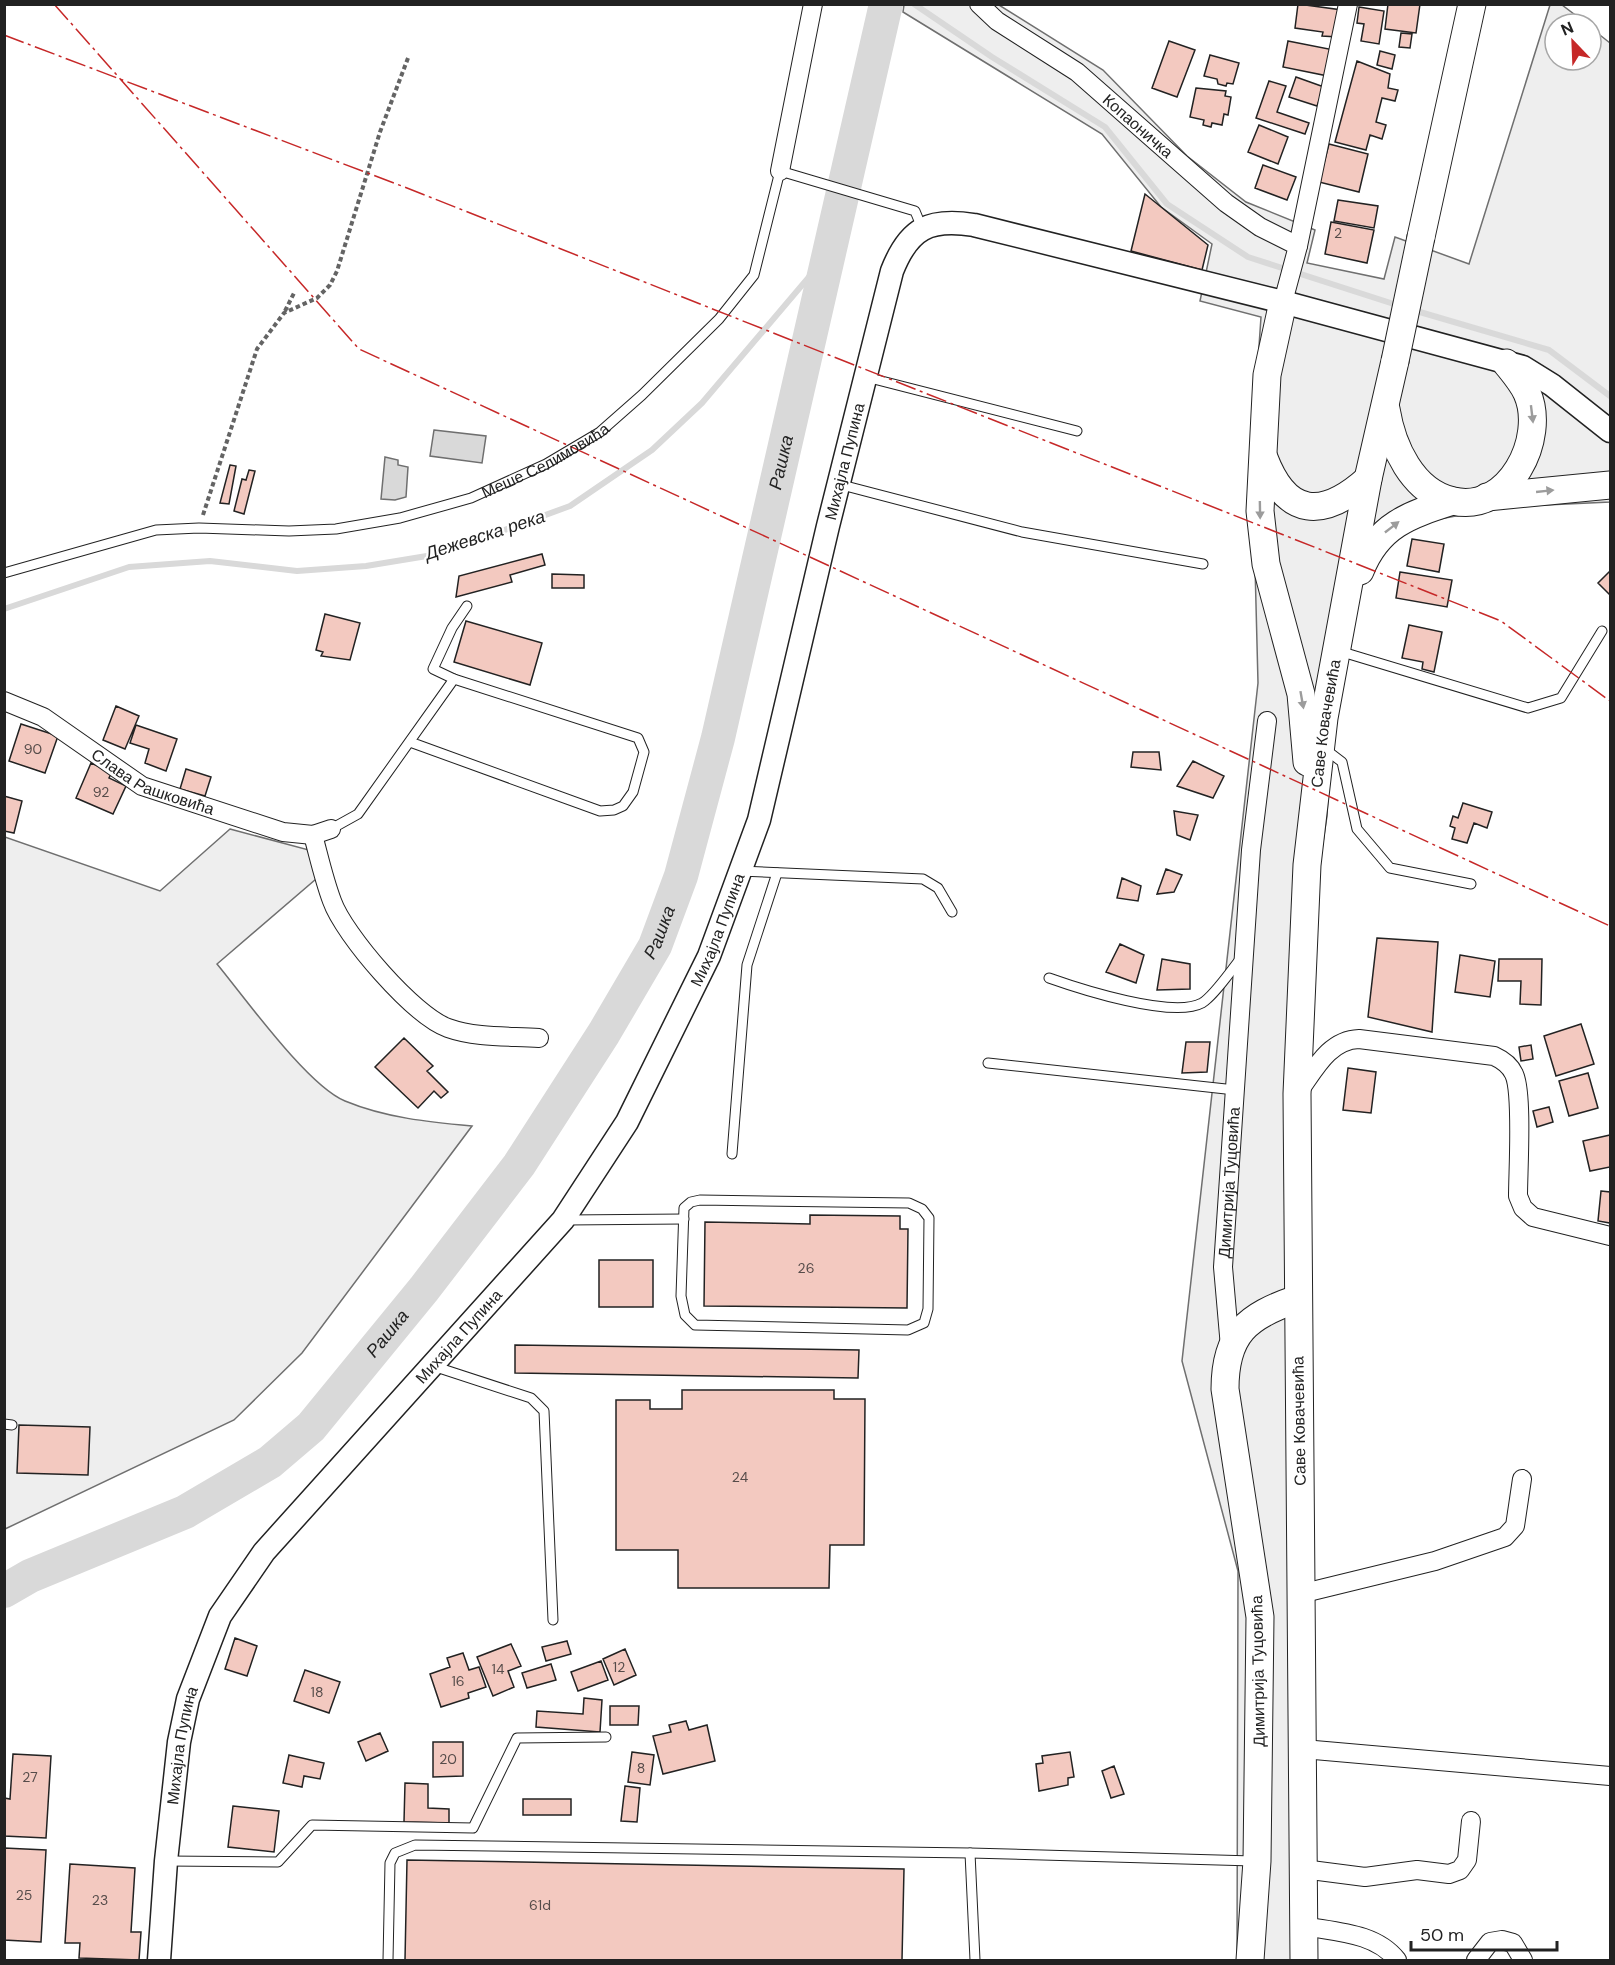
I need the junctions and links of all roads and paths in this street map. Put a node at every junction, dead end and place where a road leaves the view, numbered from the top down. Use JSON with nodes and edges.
{"nodes":[{"id":1,"x":813,"y":4,"type":"edge"},
{"id":2,"x":979,"y":4,"type":"edge"},
{"id":3,"x":1348,"y":4,"type":"edge"},
{"id":4,"x":1472,"y":4,"type":"edge"},
{"id":5,"x":408,"y":58,"type":"dead end"},
{"id":6,"x":780,"y":171,"type":"junction"},
{"id":7,"x":922,"y":228,"type":"junction"},
{"id":8,"x":1298,"y":246,"type":"junction"},
{"id":9,"x":1288,"y":282,"type":"junction"},
{"id":10,"x":295,"y":291,"type":"dead end"},
{"id":11,"x":284,"y":313,"type":"junction"},
{"id":12,"x":1506,"y":363,"type":"junction"},
{"id":13,"x":866,"y":377,"type":"junction"},
{"id":14,"x":1385,"y":405,"type":"junction"},
{"id":15,"x":1077,"y":431,"type":"dead end"},
{"id":16,"x":1611,"y":431,"type":"edge"},
{"id":17,"x":1261,"y":452,"type":"junction"},
{"id":18,"x":1368,"y":479,"type":"junction"},
{"id":19,"x":838,"y":484,"type":"junction"},
{"id":20,"x":1611,"y":485,"type":"edge"},
{"id":21,"x":1487,"y":497,"type":"junction"},
{"id":22,"x":1453,"y":501,"type":"junction"},
{"id":23,"x":199,"y":528,"type":"junction"},
{"id":24,"x":1203,"y":564,"type":"dead end"},
{"id":25,"x":4,"y":573,"type":"edge"},
{"id":26,"x":467,"y":606,"type":"dead end"},
{"id":27,"x":1344,"y":613,"type":"junction"},
{"id":28,"x":1602,"y":631,"type":"dead end"},
{"id":29,"x":1337,"y":650,"type":"junction"},
{"id":30,"x":454,"y":679,"type":"junction"},
{"id":31,"x":4,"y":701,"type":"edge"},
{"id":32,"x":1267,"y":721,"type":"dead end"},
{"id":33,"x":410,"y":742,"type":"junction"},
{"id":34,"x":1321,"y":745,"type":"junction"},
{"id":35,"x":1311,"y":822,"type":"junction"},
{"id":36,"x":331,"y":830,"type":"joint"},
{"id":37,"x":313,"y":835,"type":"junction"},
{"id":38,"x":740,"y":871,"type":"junction"},
{"id":39,"x":777,"y":873,"type":"junction"},
{"id":40,"x":1471,"y":884,"type":"dead end"},
{"id":41,"x":952,"y":912,"type":"dead end"},
{"id":42,"x":1244,"y":956,"type":"junction"},
{"id":43,"x":1049,"y":978,"type":"dead end"},
{"id":44,"x":539,"y":1038,"type":"dead end"},
{"id":45,"x":988,"y":1063,"type":"dead end"},
{"id":46,"x":1235,"y":1090,"type":"junction"},
{"id":47,"x":1297,"y":1094,"type":"junction"},
{"id":48,"x":732,"y":1154,"type":"dead end"},
{"id":49,"x":684,"y":1219,"type":"junction"},
{"id":50,"x":563,"y":1220,"type":"junction"},
{"id":51,"x":1611,"y":1236,"type":"edge"},
{"id":52,"x":1297,"y":1299,"type":"junction"},
{"id":53,"x":1230,"y":1347,"type":"junction"},
{"id":54,"x":432,"y":1366,"type":"junction"},
{"id":55,"x":1522,"y":1479,"type":"dead end"},
{"id":56,"x":1300,"y":1594,"type":"junction"},
{"id":57,"x":553,"y":1620,"type":"dead end"},
{"id":58,"x":606,"y":1737,"type":"dead end"},
{"id":59,"x":1303,"y":1749,"type":"junction"},
{"id":60,"x":1611,"y":1776,"type":"edge"},
{"id":61,"x":1471,"y":1821,"type":"dead end"},
{"id":62,"x":970,"y":1853,"type":"junction"},
{"id":63,"x":166,"y":1861,"type":"junction"},
{"id":64,"x":1257,"y":1861,"type":"junction"},
{"id":65,"x":1303,"y":1869,"type":"junction"},
{"id":66,"x":1304,"y":1926,"type":"junction"},
{"id":67,"x":159,"y":1960,"type":"edge"},
{"id":68,"x":388,"y":1960,"type":"edge"},
{"id":69,"x":975,"y":1960,"type":"edge"},
{"id":70,"x":1250,"y":1960,"type":"edge"},
{"id":71,"x":1304,"y":1960,"type":"edge"},
{"id":72,"x":1397,"y":1960,"type":"edge"},
{"id":73,"x":1476,"y":1960,"type":"edge"},
{"id":74,"x":1523,"y":1960,"type":"edge"}],
"edges":[{"from":1,"to":6,"type":"street","name":"Меше Селимовића"},
{"from":2,"to":8,"type":"street","name":"Копаоничка"},
{"from":3,"to":8,"type":"street"},
{"from":4,"to":14,"type":"main road","name":"Саве Ковачевића","bridge":true},
{"from":5,"to":11,"type":"path"},
{"from":6,"to":7,"type":"lane"},
{"from":6,"to":23,"type":"lane","name":"Меше Селимовића"},
{"from":7,"to":9,"type":"street"},
{"from":7,"to":13,"type":"street","name":"Михајла Пупина"},
{"from":8,"to":9,"type":"street"},
{"from":9,"to":12,"type":"street"},
{"from":9,"to":17,"type":"main road"},
{"from":10,"to":11,"type":"path"},
{"from":11,"to":23,"type":"path"},
{"from":12,"to":16,"type":"street"},
{"from":12,"to":21,"type":"main road","one_way":true},
{"from":13,"to":15,"type":"lane"},
{"from":13,"to":19,"type":"street","name":"Михајла Пупина"},
{"from":14,"to":18,"type":"main road","name":"Саве Ковачевића"},
{"from":14,"to":22,"type":"main road"},
{"from":17,"to":18,"type":"main road"},
{"from":17,"to":35,"type":"main road","one_way":true},
{"from":18,"to":27,"type":"main road","name":"Саве Ковачевића"},
{"from":19,"to":24,"type":"lane"},
{"from":19,"to":38,"type":"street","name":"Михајла Пупина"},
{"from":21,"to":20,"type":"main road","one_way":true},
{"from":21,"to":22,"type":"main road"},
{"from":27,"to":22,"type":"main road","one_way":true},
{"from":23,"to":25,"type":"lane","name":"Меше Селимовића"},
{"from":26,"to":30,"type":"lane"},
{"from":27,"to":29,"type":"main road","name":"Саве Ковачевића"},
{"from":28,"to":29,"type":"lane"},
{"from":29,"to":34,"type":"main road","name":"Саве Ковачевића"},
{"from":30,"to":33,"type":"lane"},
{"from":30,"to":33,"type":"lane"},
{"from":31,"to":37,"type":"street","name":"Слава Рашковића"},
{"from":32,"to":42,"type":"street","name":"Димитрија Туцовића"},
{"from":33,"to":36,"type":"lane"},
{"from":34,"to":35,"type":"main road","name":"Саве Ковачевића"},
{"from":34,"to":40,"type":"lane"},
{"from":35,"to":47,"type":"main road","name":"Саве Ковачевића"},
{"from":36,"to":37,"type":"street","name":"Слава Рашковића"},
{"from":37,"to":44,"type":"street"},
{"from":38,"to":39,"type":"lane"},
{"from":38,"to":50,"type":"street","name":"Михајла Пупина"},
{"from":39,"to":41,"type":"lane"},
{"from":39,"to":48,"type":"lane"},
{"from":42,"to":43,"type":"lane"},
{"from":42,"to":46,"type":"street","name":"Димитрија Туцовића"},
{"from":45,"to":46,"type":"lane","name":"Димитрија Туцовића"},
{"from":46,"to":53,"type":"street","name":"Димитрија Туцовића"},
{"from":47,"to":51,"type":"street"},
{"from":47,"to":52,"type":"main road","name":"Саве Ковачевића"},
{"from":49,"to":49,"type":"lane"},
{"from":49,"to":50,"type":"lane"},
{"from":50,"to":54,"type":"street","name":"Михајла Пупина"},
{"from":52,"to":53,"type":"main road"},
{"from":52,"to":56,"type":"main road","name":"Саве Ковачевића"},
{"from":53,"to":64,"type":"main road","name":"Димитрија Туцовића"},
{"from":54,"to":57,"type":"lane"},
{"from":54,"to":63,"type":"street","name":"Михајла Пупина"},
{"from":55,"to":56,"type":"street"},
{"from":56,"to":59,"type":"main road","name":"Саве Ковачевића"},
{"from":58,"to":63,"type":"lane"},
{"from":59,"to":60,"type":"street"},
{"from":59,"to":65,"type":"main road","name":"Саве Ковачевића"},
{"from":61,"to":65,"type":"street"},
{"from":62,"to":64,"type":"lane"},
{"from":62,"to":68,"type":"lane"},
{"from":62,"to":69,"type":"lane"},
{"from":63,"to":67,"type":"street","name":"Михајла Пупина"},
{"from":64,"to":70,"type":"main road","name":"Димитрија Туцовића"},
{"from":65,"to":66,"type":"main road","name":"Саве Ковачевића"},
{"from":66,"to":71,"type":"main road","name":"Саве Ковачевића"},
{"from":66,"to":72,"type":"street"},
{"from":73,"to":74,"type":"street"}]}
